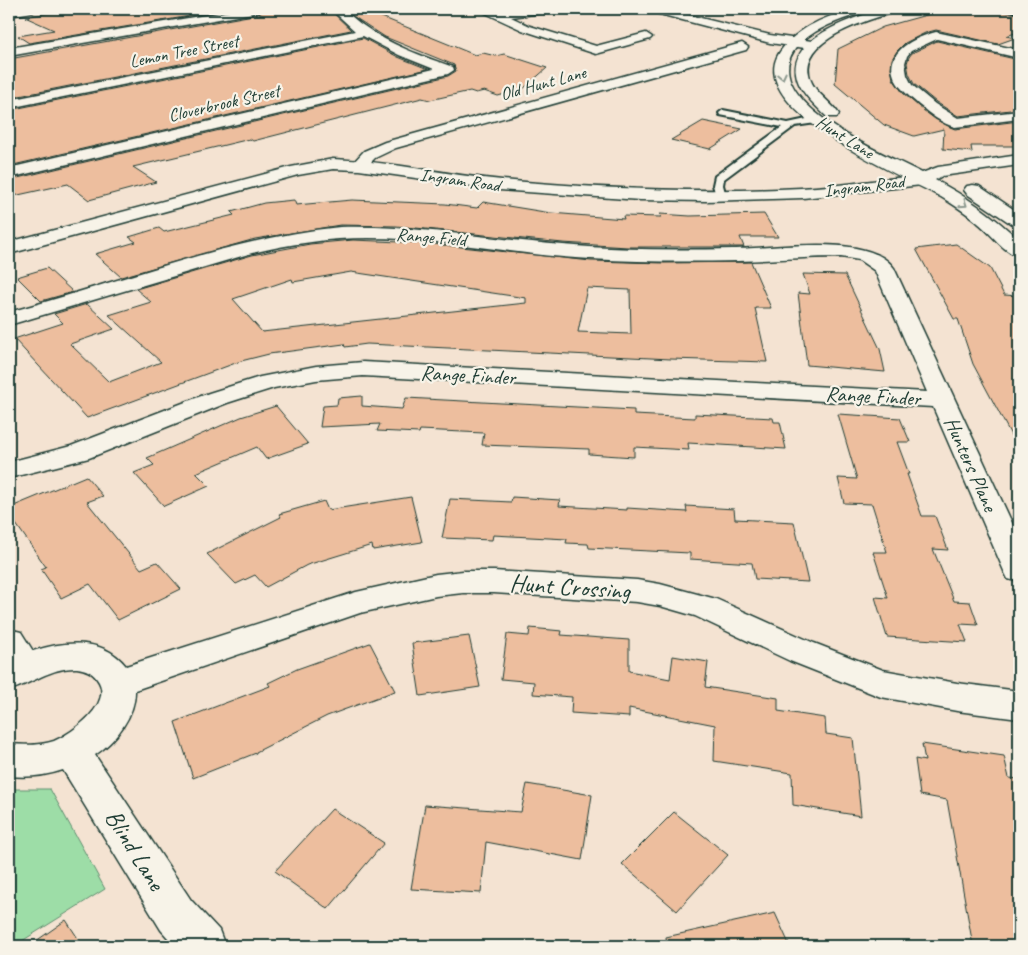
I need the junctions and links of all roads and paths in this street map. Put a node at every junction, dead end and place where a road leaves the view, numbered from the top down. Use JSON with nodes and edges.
{"nodes":[{"id":1,"x":33,"y":9,"type":"edge"},
{"id":2,"x":259,"y":9,"type":"edge"},
{"id":3,"x":336,"y":9,"type":"edge"},
{"id":4,"x":485,"y":9,"type":"edge"},
{"id":5,"x":549,"y":9,"type":"edge"},
{"id":6,"x":652,"y":9,"type":"edge"},
{"id":7,"x":865,"y":9,"type":"edge"},
{"id":8,"x":894,"y":9,"type":"edge"},
{"id":9,"x":1012,"y":9,"type":"edge"},
{"id":10,"x":1019,"y":10,"type":"edge"},
{"id":11,"x":9,"y":12,"type":"edge"},
{"id":12,"x":496,"y":15,"type":"junction"},
{"id":13,"x":366,"y":32,"type":"junction"},
{"id":14,"x":646,"y":37,"type":"dead end"},
{"id":15,"x":793,"y":42,"type":"junction"},
{"id":16,"x":812,"y":45,"type":"junction"},
{"id":17,"x":742,"y":48,"type":"dead end"},
{"id":18,"x":9,"y":52,"type":"edge"},
{"id":19,"x":1019,"y":54,"type":"edge"},
{"id":20,"x":9,"y":104,"type":"edge"},
{"id":21,"x":723,"y":113,"type":"dead end"},
{"id":22,"x":1019,"y":116,"type":"edge"},
{"id":23,"x":816,"y":120,"type":"junction"},
{"id":24,"x":789,"y":126,"type":"junction"},
{"id":25,"x":1019,"y":160,"type":"edge"},
{"id":26,"x":359,"y":165,"type":"junction"},
{"id":27,"x":925,"y":170,"type":"junction"},
{"id":28,"x":9,"y":173,"type":"edge"},
{"id":29,"x":1019,"y":173,"type":"edge"},
{"id":30,"x":956,"y":181,"type":"junction"},
{"id":31,"x":721,"y":196,"type":"junction"},
{"id":32,"x":1019,"y":222,"type":"edge"},
{"id":33,"x":9,"y":248,"type":"edge"},
{"id":34,"x":1019,"y":250,"type":"edge"},
{"id":35,"x":864,"y":255,"type":"joint"},
{"id":36,"x":9,"y":319,"type":"edge"},
{"id":37,"x":943,"y":400,"type":"junction"},
{"id":38,"x":9,"y":470,"type":"edge"},
{"id":39,"x":1019,"y":571,"type":"edge"},
{"id":40,"x":14,"y":662,"type":"edge"},
{"id":41,"x":117,"y":682,"type":"junction"},
{"id":42,"x":1019,"y":705,"type":"edge"},
{"id":43,"x":71,"y":750,"type":"junction"},
{"id":44,"x":9,"y":760,"type":"edge"},
{"id":45,"x":203,"y":946,"type":"edge"}],
"edges":[{"from":1,"to":11,"type":"street"},
{"from":2,"to":18,"type":"street"},
{"from":3,"to":13,"type":"street"},
{"from":4,"to":12,"type":"street"},
{"from":5,"to":12,"type":"street"},
{"from":6,"to":15,"type":"street"},
{"from":7,"to":15,"type":"street","name":"Hunt Lane"},
{"from":8,"to":16,"type":"street"},
{"from":9,"to":10,"type":"lane"},
{"from":12,"to":14,"type":"street"},
{"from":13,"to":20,"type":"street","name":"Lemon Tree Street"},
{"from":13,"to":28,"type":"street","name":"Cloverbrook Street"},
{"from":15,"to":16,"type":"street"},
{"from":15,"to":23,"type":"street","name":"Hunt Lane","one_way":true},
{"from":16,"to":27,"type":"street","name":"Hunt Lane"},
{"from":17,"to":26,"type":"street","name":"Old Hunt Lane"},
{"from":19,"to":22,"type":"street"},
{"from":21,"to":24,"type":"lane"},
{"from":23,"to":24,"type":"lane"},
{"from":23,"to":27,"type":"street","name":"Hunt Lane"},
{"from":24,"to":31,"type":"lane"},
{"from":25,"to":27,"type":"street","name":"Ingram Road"},
{"from":26,"to":31,"type":"street","name":"Ingram Road"},
{"from":26,"to":33,"type":"street","name":"Ingram Road"},
{"from":27,"to":30,"type":"street","name":"Hunt Lane"},
{"from":27,"to":31,"type":"street","name":"Ingram Road"},
{"from":27,"to":34,"type":"street","name":"Hunt Lane","one_way":true},
{"from":29,"to":30,"type":"street"},
{"from":30,"to":32,"type":"street","name":"Hunt Lane"},
{"from":35,"to":36,"type":"street","name":"Range Field"},
{"from":35,"to":37,"type":"street","name":"Hunters Plane"},
{"from":37,"to":38,"type":"street","name":"Range Finder"},
{"from":37,"to":39,"type":"street","name":"Hunters Plane"},
{"from":40,"to":41,"type":"street"},
{"from":41,"to":42,"type":"street","name":"Hunt Crossing"},
{"from":41,"to":43,"type":"street"},
{"from":43,"to":44,"type":"street"},
{"from":43,"to":45,"type":"street","name":"Blind Lane"}]}
